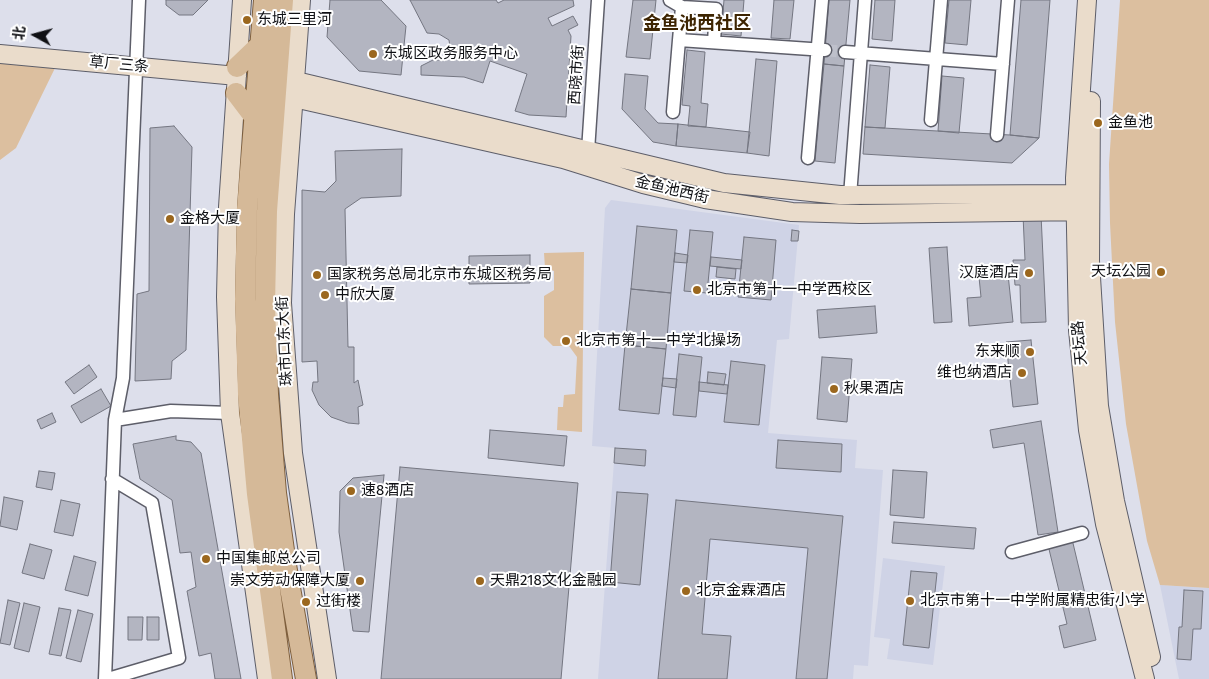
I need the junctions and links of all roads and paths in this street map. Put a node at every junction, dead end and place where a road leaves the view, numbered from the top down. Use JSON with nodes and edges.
{"nodes":[{"id":1,"x":139,"y":0,"type":"edge"},
{"id":2,"x":242,"y":0,"type":"edge"},
{"id":3,"x":264,"y":0,"type":"edge"},
{"id":4,"x":283,"y":0,"type":"edge"},
{"id":5,"x":301,"y":0,"type":"edge"},
{"id":6,"x":598,"y":0,"type":"edge"},
{"id":7,"x":670,"y":0,"type":"edge"},
{"id":8,"x":822,"y":0,"type":"edge"},
{"id":9,"x":865,"y":0,"type":"edge"},
{"id":10,"x":940,"y":0,"type":"edge"},
{"id":11,"x":1008,"y":0,"type":"edge"},
{"id":12,"x":1087,"y":0,"type":"edge"},
{"id":13,"x":1099,"y":0,"type":"edge"},
{"id":14,"x":716,"y":4,"type":"edge"},
{"id":15,"x":682,"y":6,"type":"junction"},
{"id":16,"x":679,"y":40,"type":"junction"},
{"id":17,"x":714,"y":42,"type":"junction"},
{"id":18,"x":260,"y":45,"type":"junction"},
{"id":19,"x":821,"y":50,"type":"junction"},
{"id":20,"x":845,"y":52,"type":"tunnel mouth"},
{"id":21,"x":861,"y":53,"type":"junction"},
{"id":22,"x":0,"y":54,"type":"edge"},
{"id":23,"x":936,"y":59,"type":"junction"},
{"id":24,"x":278,"y":61,"type":"junction"},
{"id":25,"x":1003,"y":64,"type":"junction"},
{"id":26,"x":136,"y":67,"type":"junction"},
{"id":27,"x":237,"y":79,"type":"junction"},
{"id":28,"x":295,"y":90,"type":"junction"},
{"id":29,"x":673,"y":112,"type":"dead end"},
{"id":30,"x":264,"y":117,"type":"junction"},
{"id":31,"x":931,"y":120,"type":"dead end"},
{"id":32,"x":997,"y":134,"type":"dead end"},
{"id":33,"x":588,"y":151,"type":"junction"},
{"id":34,"x":808,"y":158,"type":"dead end"},
{"id":35,"x":850,"y":196,"type":"junction"},
{"id":36,"x":1082,"y":203,"type":"junction"},
{"id":37,"x":230,"y":413,"type":"junction"},
{"id":38,"x":114,"y":420,"type":"junction"},
{"id":39,"x":112,"y":479,"type":"junction"},
{"id":40,"x":1082,"y":533,"type":"dead end"},
{"id":41,"x":1012,"y":552,"type":"dead end"},
{"id":42,"x":106,"y":679,"type":"edge"},
{"id":43,"x":267,"y":679,"type":"edge"},
{"id":44,"x":282,"y":679,"type":"edge"},
{"id":45,"x":306,"y":679,"type":"edge"},
{"id":46,"x":327,"y":679,"type":"edge"},
{"id":47,"x":1145,"y":679,"type":"edge"},
{"id":48,"x":1156,"y":679,"type":"edge"}],
"edges":[{"from":1,"to":26,"type":"street"},
{"from":2,"to":27,"type":"street"},
{"from":3,"to":18,"type":"main road","name":"珠市口东大街"},
{"from":4,"to":24,"type":"main road","name":"珠市口东大街"},
{"from":5,"to":28,"type":"street","name":"珠市口东大街"},
{"from":6,"to":33,"type":"street","name":"西晓市街"},
{"from":7,"to":15,"type":"street"},
{"from":8,"to":19,"type":"street"},
{"from":9,"to":21,"type":"street"},
{"from":10,"to":23,"type":"street"},
{"from":11,"to":25,"type":"street"},
{"from":12,"to":36,"type":"street","name":"天坛路"},
{"from":13,"to":36,"type":"street","name":"天坛路"},
{"from":14,"to":15,"type":"street"},
{"from":14,"to":17,"type":"street"},
{"from":15,"to":16,"type":"street"},
{"from":16,"to":17,"type":"street"},
{"from":16,"to":29,"type":"street"},
{"from":17,"to":19,"type":"street"},
{"from":18,"to":27,"type":"main road"},
{"from":18,"to":30,"type":"main road","name":"珠市口东大街"},
{"from":19,"to":34,"type":"street"},
{"from":20,"to":21,"type":"street"},
{"from":21,"to":23,"type":"street"},
{"from":21,"to":35,"type":"street"},
{"from":22,"to":26,"type":"street","name":"草厂三条"},
{"from":23,"to":25,"type":"street"},
{"from":23,"to":31,"type":"street"},
{"from":24,"to":28,"type":"street"},
{"from":24,"to":30,"type":"main road","name":"珠市口东大街"},
{"from":25,"to":32,"type":"street"},
{"from":26,"to":27,"type":"street","name":"草厂三条"},
{"from":26,"to":38,"type":"street"},
{"from":27,"to":30,"type":"main road"},
{"from":27,"to":37,"type":"street"},
{"from":28,"to":30,"type":"street"},
{"from":28,"to":33,"type":"street","name":"金鱼池西街"},
{"from":28,"to":36,"type":"street","name":"金鱼池西街"},
{"from":28,"to":46,"type":"street","name":"珠市口东大街"},
{"from":30,"to":44,"type":"main road","name":"珠市口东大街"},
{"from":30,"to":45,"type":"main road","name":"珠市口东大街"},
{"from":33,"to":35,"type":"street","name":"金鱼池西街"},
{"from":35,"to":36,"type":"street","name":"金鱼池西街"},
{"from":36,"to":47,"type":"street","name":"天坛路"},
{"from":36,"to":48,"type":"street","name":"天坛路"},
{"from":37,"to":38,"type":"street"},
{"from":37,"to":43,"type":"street"},
{"from":38,"to":39,"type":"street"},
{"from":39,"to":42,"type":"street"},
{"from":39,"to":42,"type":"street"},
{"from":40,"to":41,"type":"street"}]}
